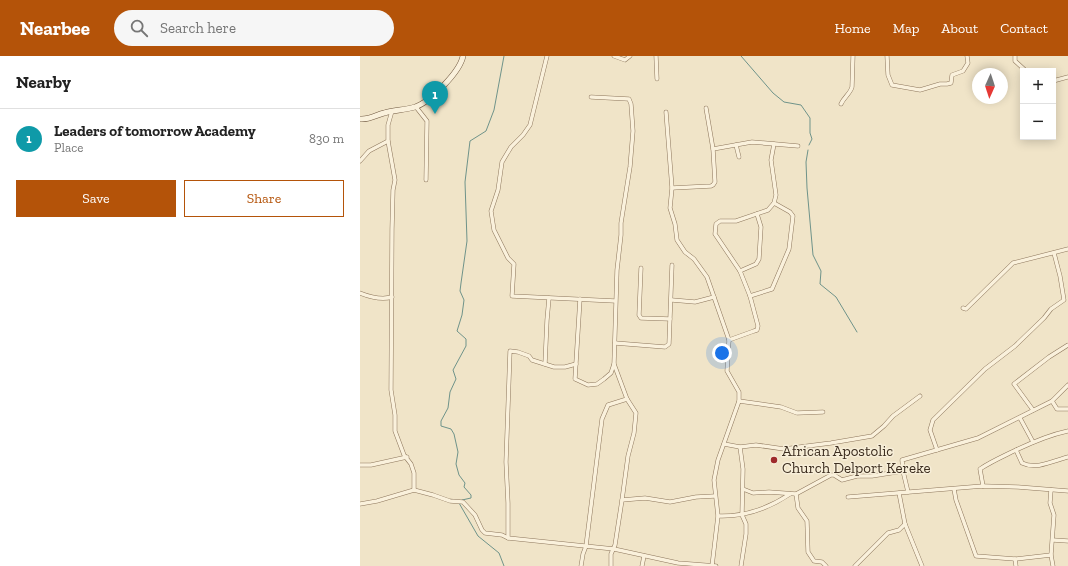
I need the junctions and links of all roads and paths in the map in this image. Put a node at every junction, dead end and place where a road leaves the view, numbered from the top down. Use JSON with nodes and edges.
{"nodes":[{"id":1,"x":463,"y":56,"type":"edge"},
{"id":2,"x":547,"y":56,"type":"edge"},
{"id":3,"x":614,"y":56,"type":"edge"},
{"id":4,"x":630,"y":56,"type":"edge"},
{"id":5,"x":656,"y":56,"type":"edge"},
{"id":6,"x":853,"y":56,"type":"edge"},
{"id":7,"x":888,"y":56,"type":"edge"},
{"id":8,"x":968,"y":56,"type":"edge"},
{"id":9,"x":1015,"y":56,"type":"edge"},
{"id":10,"x":1023,"y":68,"type":"edge"},
{"id":11,"x":1068,"y":77,"type":"edge"},
{"id":12,"x":657,"y":79,"type":"dead end"},
{"id":13,"x":1056,"y":80,"type":"edge"},
{"id":14,"x":591,"y":97,"type":"dead end"},
{"id":15,"x":842,"y":104,"type":"dead end"},
{"id":16,"x":416,"y":107,"type":"junction"},
{"id":17,"x":706,"y":108,"type":"dead end"},
{"id":18,"x":392,"y":111,"type":"junction"},
{"id":19,"x":666,"y":112,"type":"dead end"},
{"id":20,"x":360,"y":119,"type":"edge"},
{"id":21,"x":388,"y":141,"type":"junction"},
{"id":22,"x":774,"y":144,"type":"junction"},
{"id":23,"x":736,"y":145,"type":"junction"},
{"id":24,"x":798,"y":146,"type":"dead end"},
{"id":25,"x":713,"y":150,"type":"junction"},
{"id":26,"x":740,"y":157,"type":"dead end"},
{"id":27,"x":360,"y":161,"type":"edge"},
{"id":28,"x":426,"y":180,"type":"dead end"},
{"id":29,"x":672,"y":188,"type":"junction"},
{"id":30,"x":774,"y":203,"type":"junction"},
{"id":31,"x":757,"y":214,"type":"junction"},
{"id":32,"x":1068,"y":249,"type":"edge"},
{"id":33,"x":1054,"y":253,"type":"junction"},
{"id":34,"x":672,"y":265,"type":"dead end"},
{"id":35,"x":642,"y":268,"type":"dead end"},
{"id":36,"x":740,"y":271,"type":"junction"},
{"id":37,"x":360,"y":293,"type":"edge"},
{"id":38,"x":750,"y":296,"type":"junction"},
{"id":39,"x":392,"y":297,"type":"junction"},
{"id":40,"x":714,"y":297,"type":"junction"},
{"id":41,"x":549,"y":298,"type":"junction"},
{"id":42,"x":580,"y":299,"type":"junction"},
{"id":43,"x":672,"y":300,"type":"junction"},
{"id":44,"x":616,"y":301,"type":"junction"},
{"id":45,"x":963,"y":308,"type":"dead end"},
{"id":46,"x":670,"y":319,"type":"junction"},
{"id":47,"x":729,"y":340,"type":"junction"},
{"id":48,"x":615,"y":343,"type":"junction"},
{"id":49,"x":1068,"y":345,"type":"edge"},
{"id":50,"x":545,"y":364,"type":"junction"},
{"id":51,"x":576,"y":364,"type":"junction"},
{"id":52,"x":614,"y":364,"type":"junction"},
{"id":53,"x":1068,"y":385,"type":"edge"},
{"id":54,"x":920,"y":396,"type":"dead end"},
{"id":55,"x":627,"y":399,"type":"junction"},
{"id":56,"x":1052,"y":401,"type":"junction"},
{"id":57,"x":738,"y":402,"type":"junction"},
{"id":58,"x":1068,"y":409,"type":"edge"},
{"id":59,"x":1033,"y":410,"type":"junction"},
{"id":60,"x":823,"y":412,"type":"dead end"},
{"id":61,"x":1020,"y":418,"type":"junction"},
{"id":62,"x":1068,"y":430,"type":"edge"},
{"id":63,"x":1033,"y":442,"type":"junction"},
{"id":64,"x":724,"y":444,"type":"junction"},
{"id":65,"x":740,"y":447,"type":"junction"},
{"id":66,"x":936,"y":450,"type":"junction"},
{"id":67,"x":1016,"y":450,"type":"junction"},
{"id":68,"x":407,"y":457,"type":"junction"},
{"id":69,"x":1068,"y":457,"type":"edge"},
{"id":70,"x":360,"y":465,"type":"edge"},
{"id":71,"x":903,"y":471,"type":"junction"},
{"id":72,"x":983,"y":486,"type":"junction"},
{"id":73,"x":743,"y":489,"type":"junction"},
{"id":74,"x":954,"y":489,"type":"junction"},
{"id":75,"x":414,"y":490,"type":"junction"},
{"id":76,"x":1050,"y":490,"type":"junction"},
{"id":77,"x":1068,"y":490,"type":"edge"},
{"id":78,"x":908,"y":492,"type":"junction"},
{"id":79,"x":899,"y":493,"type":"junction"},
{"id":80,"x":790,"y":494,"type":"junction"},
{"id":81,"x":796,"y":494,"type":"junction"},
{"id":82,"x":715,"y":496,"type":"junction"},
{"id":83,"x":848,"y":497,"type":"dead end"},
{"id":84,"x":622,"y":500,"type":"junction"},
{"id":85,"x":360,"y":504,"type":"edge"},
{"id":86,"x":742,"y":515,"type":"junction"},
{"id":87,"x":718,"y":516,"type":"junction"},
{"id":88,"x":905,"y":524,"type":"junction"},
{"id":89,"x":508,"y":538,"type":"junction"},
{"id":90,"x":1053,"y":540,"type":"junction"},
{"id":91,"x":1068,"y":541,"type":"edge"},
{"id":92,"x":586,"y":546,"type":"junction"},
{"id":93,"x":614,"y":549,"type":"junction"},
{"id":94,"x":1051,"y":555,"type":"junction"},
{"id":95,"x":644,"y":556,"type":"junction"},
{"id":96,"x":1015,"y":559,"type":"junction"},
{"id":97,"x":580,"y":566,"type":"edge"},
{"id":98,"x":610,"y":566,"type":"edge"},
{"id":99,"x":642,"y":566,"type":"edge"},
{"id":100,"x":712,"y":566,"type":"edge"},
{"id":101,"x":716,"y":566,"type":"edge"},
{"id":102,"x":741,"y":566,"type":"edge"},
{"id":103,"x":826,"y":566,"type":"edge"},
{"id":104,"x":855,"y":566,"type":"edge"},
{"id":105,"x":922,"y":566,"type":"edge"},
{"id":106,"x":1016,"y":566,"type":"edge"},
{"id":107,"x":1054,"y":566,"type":"edge"}],
"edges":[{"from":1,"to":16,"type":"street"},
{"from":2,"to":41,"type":"street"},
{"from":3,"to":4,"type":"street"},
{"from":5,"to":12,"type":"street"},
{"from":6,"to":15,"type":"street"},
{"from":7,"to":8,"type":"street"},
{"from":9,"to":10,"type":"street"},
{"from":11,"to":13,"type":"street"},
{"from":14,"to":44,"type":"street"},
{"from":16,"to":18,"type":"street"},
{"from":16,"to":28,"type":"street"},
{"from":17,"to":25,"type":"street"},
{"from":18,"to":20,"type":"street"},
{"from":18,"to":21,"type":"street"},
{"from":19,"to":29,"type":"street"},
{"from":21,"to":27,"type":"street"},
{"from":21,"to":39,"type":"street"},
{"from":22,"to":23,"type":"street"},
{"from":22,"to":24,"type":"street"},
{"from":22,"to":30,"type":"street"},
{"from":23,"to":25,"type":"street"},
{"from":23,"to":26,"type":"street"},
{"from":25,"to":29,"type":"street"},
{"from":29,"to":40,"type":"street"},
{"from":30,"to":31,"type":"street"},
{"from":30,"to":38,"type":"street"},
{"from":31,"to":36,"type":"street"},
{"from":31,"to":36,"type":"street"},
{"from":32,"to":33,"type":"street"},
{"from":33,"to":45,"type":"street"},
{"from":33,"to":66,"type":"street"},
{"from":34,"to":43,"type":"street"},
{"from":35,"to":46,"type":"street"},
{"from":36,"to":38,"type":"street"},
{"from":37,"to":39,"type":"street"},
{"from":38,"to":47,"type":"street"},
{"from":39,"to":68,"type":"street"},
{"from":40,"to":43,"type":"street"},
{"from":40,"to":47,"type":"street"},
{"from":41,"to":42,"type":"street"},
{"from":41,"to":50,"type":"street"},
{"from":42,"to":44,"type":"street"},
{"from":42,"to":51,"type":"street"},
{"from":43,"to":46,"type":"street"},
{"from":44,"to":48,"type":"street"},
{"from":46,"to":48,"type":"street"},
{"from":47,"to":57,"type":"street"},
{"from":48,"to":52,"type":"street"},
{"from":49,"to":59,"type":"street"},
{"from":50,"to":51,"type":"street"},
{"from":50,"to":89,"type":"street"},
{"from":51,"to":52,"type":"street"},
{"from":52,"to":55,"type":"street"},
{"from":53,"to":56,"type":"street"},
{"from":54,"to":65,"type":"street"},
{"from":55,"to":84,"type":"street"},
{"from":55,"to":92,"type":"street"},
{"from":56,"to":58,"type":"street"},
{"from":56,"to":59,"type":"street"},
{"from":57,"to":60,"type":"street"},
{"from":57,"to":64,"type":"street"},
{"from":59,"to":61,"type":"street"},
{"from":61,"to":63,"type":"street"},
{"from":61,"to":66,"type":"street"},
{"from":62,"to":63,"type":"street"},
{"from":63,"to":67,"type":"street"},
{"from":64,"to":65,"type":"street"},
{"from":64,"to":82,"type":"street"},
{"from":65,"to":73,"type":"street"},
{"from":66,"to":71,"type":"street"},
{"from":67,"to":69,"type":"street"},
{"from":67,"to":72,"type":"street"},
{"from":68,"to":70,"type":"street"},
{"from":68,"to":75,"type":"street"},
{"from":71,"to":78,"type":"street"},
{"from":71,"to":81,"type":"street"},
{"from":72,"to":74,"type":"street"},
{"from":72,"to":76,"type":"street"},
{"from":73,"to":80,"type":"street"},
{"from":73,"to":86,"type":"street"},
{"from":74,"to":78,"type":"street"},
{"from":74,"to":96,"type":"street"},
{"from":75,"to":85,"type":"street"},
{"from":75,"to":89,"type":"street"},
{"from":76,"to":77,"type":"street"},
{"from":76,"to":90,"type":"street"},
{"from":78,"to":79,"type":"street"},
{"from":79,"to":83,"type":"street"},
{"from":79,"to":88,"type":"street"},
{"from":80,"to":81,"type":"street"},
{"from":80,"to":86,"type":"street"},
{"from":81,"to":103,"type":"street"},
{"from":82,"to":84,"type":"street"},
{"from":82,"to":87,"type":"street"},
{"from":84,"to":93,"type":"street"},
{"from":86,"to":87,"type":"street"},
{"from":86,"to":102,"type":"street"},
{"from":87,"to":100,"type":"street"},
{"from":88,"to":104,"type":"street"},
{"from":88,"to":105,"type":"street"},
{"from":89,"to":92,"type":"street"},
{"from":90,"to":91,"type":"street"},
{"from":90,"to":94,"type":"street"},
{"from":92,"to":93,"type":"street"},
{"from":92,"to":97,"type":"street"},
{"from":93,"to":95,"type":"street"},
{"from":93,"to":98,"type":"street"},
{"from":94,"to":96,"type":"street"},
{"from":94,"to":107,"type":"street"},
{"from":95,"to":99,"type":"street"},
{"from":95,"to":100,"type":"street"},
{"from":96,"to":106,"type":"street"},
{"from":100,"to":101,"type":"street"}]}
